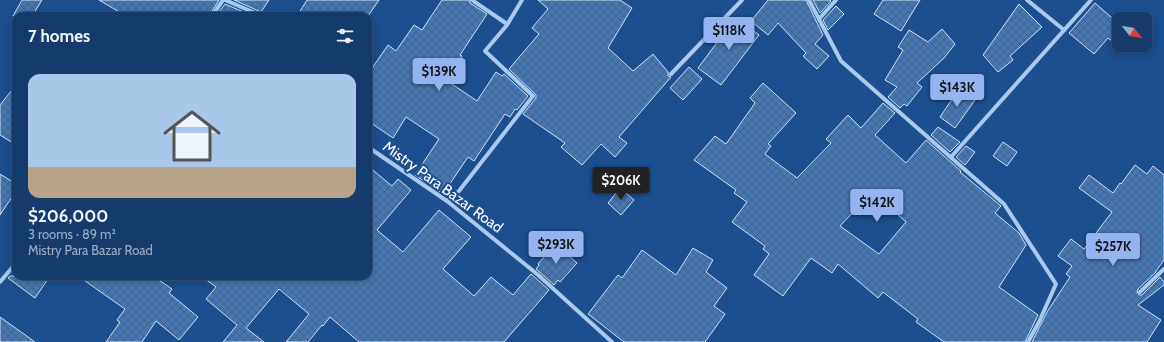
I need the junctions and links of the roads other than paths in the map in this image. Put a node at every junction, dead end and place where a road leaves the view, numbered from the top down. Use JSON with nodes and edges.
{"nodes":[{"id":1,"x":224,"y":0,"type":"edge"},
{"id":2,"x":472,"y":0,"type":"edge"},
{"id":3,"x":522,"y":0,"type":"edge"},
{"id":4,"x":742,"y":0,"type":"edge"},
{"id":5,"x":809,"y":0,"type":"edge"},
{"id":6,"x":836,"y":0,"type":"edge"},
{"id":7,"x":1027,"y":0,"type":"edge"},
{"id":8,"x":1090,"y":0,"type":"edge"},
{"id":9,"x":215,"y":12,"type":"edge"},
{"id":10,"x":252,"y":12,"type":"edge"},
{"id":11,"x":819,"y":19,"type":"junction"},
{"id":12,"x":507,"y":24,"type":"junction"},
{"id":13,"x":1064,"y":30,"type":"junction"},
{"id":14,"x":671,"y":74,"type":"dead end"},
{"id":15,"x":372,"y":150,"type":"edge"},
{"id":16,"x":951,"y":157,"type":"junction"},
{"id":17,"x":447,"y":201,"type":"junction"},
{"id":18,"x":12,"y":268,"type":"edge"},
{"id":19,"x":1164,"y":269,"type":"edge"},
{"id":20,"x":0,"y":282,"type":"edge"},
{"id":21,"x":1140,"y":292,"type":"dead end"},
{"id":22,"x":612,"y":342,"type":"edge"},
{"id":23,"x":1028,"y":342,"type":"edge"}],
"edges":[{"from":1,"to":9,"type":"street"},
{"from":1,"to":10,"type":"street"},
{"from":2,"to":12,"type":"street"},
{"from":3,"to":12,"type":"street"},
{"from":4,"to":14,"type":"street"},
{"from":5,"to":11,"type":"street"},
{"from":6,"to":11,"type":"street"},
{"from":7,"to":13,"type":"street"},
{"from":8,"to":13,"type":"street"},
{"from":11,"to":16,"type":"street"},
{"from":12,"to":17,"type":"street"},
{"from":13,"to":16,"type":"street"},
{"from":15,"to":17,"type":"street","name":"Mistry Para Bazar Road"},
{"from":16,"to":23,"type":"street"},
{"from":17,"to":22,"type":"street","name":"Mistry Para Bazar Road"},
{"from":18,"to":20,"type":"street"},
{"from":19,"to":21,"type":"street"}]}
